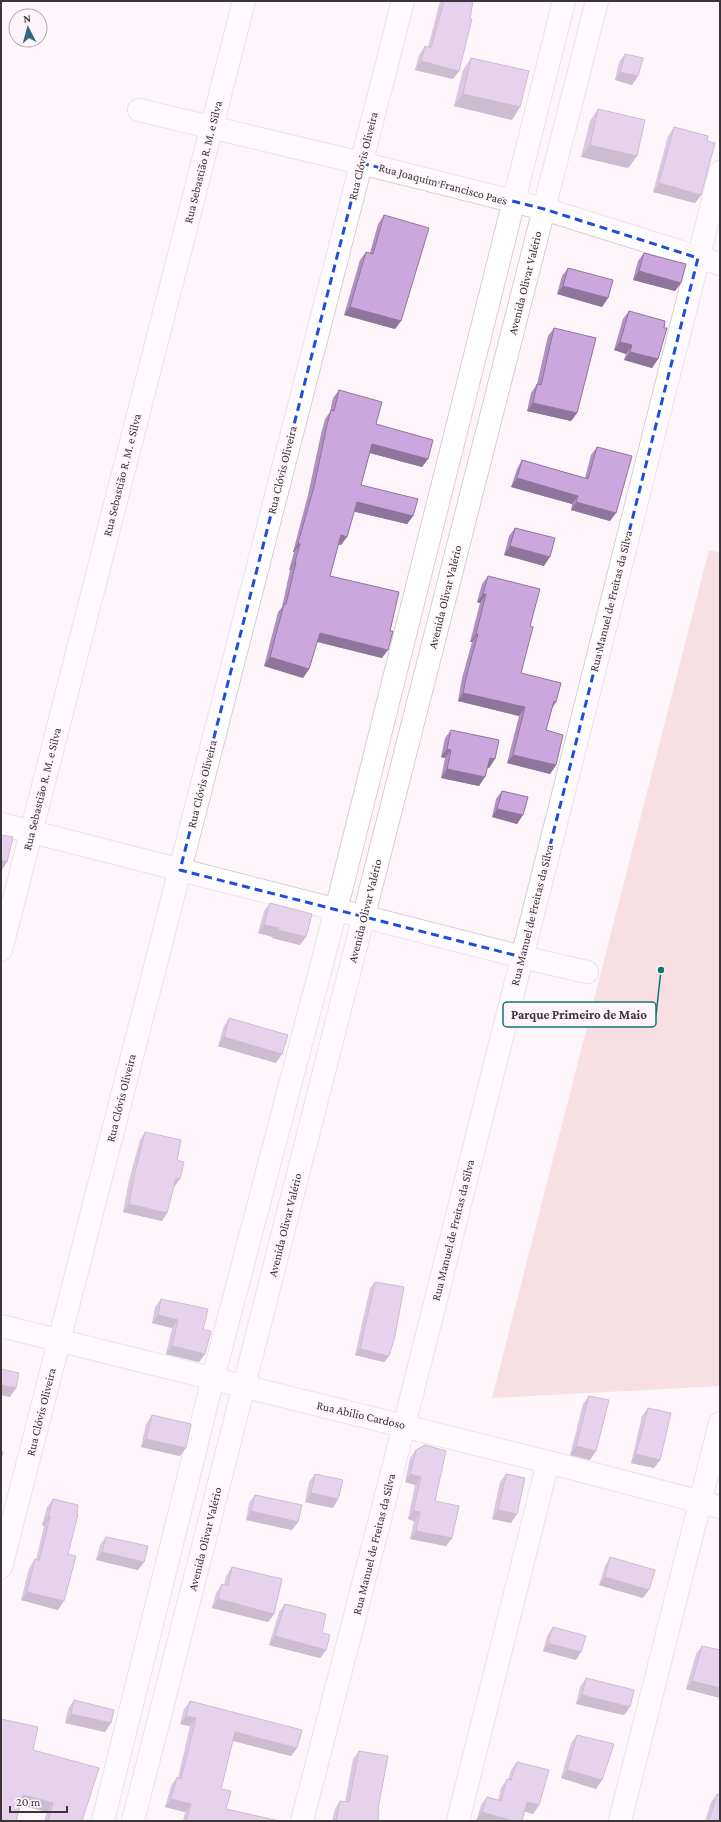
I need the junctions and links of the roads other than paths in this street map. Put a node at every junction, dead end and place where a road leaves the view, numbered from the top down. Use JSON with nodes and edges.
{"nodes":[{"id":1,"x":244,"y":1,"type":"edge"},
{"id":2,"x":403,"y":1,"type":"edge"},
{"id":3,"x":564,"y":1,"type":"edge"},
{"id":4,"x":597,"y":1,"type":"edge"},
{"id":5,"x":139,"y":110,"type":"dead end"},
{"id":6,"x":212,"y":127,"type":"junction"},
{"id":7,"x":361,"y":163,"type":"junction"},
{"id":8,"x":720,"y":172,"type":"edge"},
{"id":9,"x":513,"y":202,"type":"junction"},
{"id":10,"x":544,"y":209,"type":"junction"},
{"id":11,"x":698,"y":258,"type":"junction"},
{"id":12,"x":720,"y":264,"type":"edge"},
{"id":13,"x":1,"y":824,"type":"edge"},
{"id":14,"x":31,"y":832,"type":"junction"},
{"id":15,"x":180,"y":870,"type":"junction"},
{"id":16,"x":336,"y":910,"type":"junction"},
{"id":17,"x":364,"y":916,"type":"junction"},
{"id":18,"x":1,"y":950,"type":"edge"},
{"id":19,"x":522,"y":958,"type":"junction"},
{"id":20,"x":587,"y":972,"type":"dead end"},
{"id":21,"x":1,"y":1326,"type":"edge"},
{"id":22,"x":59,"y":1341,"type":"junction"},
{"id":23,"x":214,"y":1378,"type":"junction"},
{"id":24,"x":244,"y":1388,"type":"junction"},
{"id":25,"x":720,"y":1423,"type":"edge"},
{"id":26,"x":404,"y":1426,"type":"junction"},
{"id":27,"x":548,"y":1462,"type":"junction"},
{"id":28,"x":710,"y":1504,"type":"edge"},
{"id":29,"x":1,"y":1567,"type":"edge"},
{"id":30,"x":103,"y":1821,"type":"edge"},
{"id":31,"x":133,"y":1821,"type":"edge"},
{"id":32,"x":302,"y":1821,"type":"edge"},
{"id":33,"x":458,"y":1821,"type":"edge"},
{"id":34,"x":620,"y":1821,"type":"edge"}],
"edges":[{"from":1,"to":6,"type":"street","name":"Rua Sebastião R. M. e Silva"},
{"from":2,"to":7,"type":"street","name":"Rua Clóvis Oliveira"},
{"from":3,"to":9,"type":"street"},
{"from":4,"to":10,"type":"street","name":"Avenida Olivar Valério"},
{"from":5,"to":6,"type":"street","name":"Rua Joaquim Francisco Paes"},
{"from":6,"to":7,"type":"street","name":"Rua Joaquim Francisco Paes"},
{"from":6,"to":14,"type":"street","name":"Rua Sebastião R. M. e Silva"},
{"from":7,"to":9,"type":"street","name":"Rua Joaquim Francisco Paes"},
{"from":7,"to":15,"type":"street","name":"Rua Clóvis Oliveira"},
{"from":8,"to":11,"type":"street","name":"Rua Manuel de Freitas da Silva"},
{"from":9,"to":10,"type":"street","name":"Rua Joaquim Francisco Paes"},
{"from":9,"to":16,"type":"street"},
{"from":10,"to":11,"type":"street","name":"Rua Joaquim Francisco Paes"},
{"from":10,"to":17,"type":"street","name":"Avenida Olivar Valério"},
{"from":11,"to":12,"type":"street","name":"Rua Joaquim Francisco Paes"},
{"from":11,"to":19,"type":"street","name":"Rua Manuel de Freitas da Silva"},
{"from":13,"to":14,"type":"street"},
{"from":14,"to":15,"type":"street"},
{"from":14,"to":18,"type":"street","name":"Rua Sebastião R. M. e Silva"},
{"from":15,"to":16,"type":"street"},
{"from":15,"to":22,"type":"street","name":"Rua Clóvis Oliveira"},
{"from":16,"to":17,"type":"street"},
{"from":16,"to":23,"type":"street"},
{"from":17,"to":19,"type":"street"},
{"from":17,"to":24,"type":"street","name":"Avenida Olivar Valério"},
{"from":19,"to":20,"type":"street"},
{"from":19,"to":26,"type":"street","name":"Rua Manuel de Freitas da Silva"},
{"from":21,"to":22,"type":"street","name":"Rua Abilio Cardoso"},
{"from":22,"to":23,"type":"street","name":"Rua Abilio Cardoso"},
{"from":22,"to":29,"type":"street","name":"Rua Clóvis Oliveira"},
{"from":23,"to":24,"type":"street","name":"Rua Abilio Cardoso"},
{"from":23,"to":30,"type":"street"},
{"from":24,"to":26,"type":"street","name":"Rua Abilio Cardoso"},
{"from":24,"to":31,"type":"street","name":"Avenida Olivar Valério"},
{"from":25,"to":28,"type":"street"},
{"from":26,"to":27,"type":"street","name":"Rua Abilio Cardoso"},
{"from":26,"to":32,"type":"street","name":"Rua Manuel de Freitas da Silva"},
{"from":27,"to":28,"type":"street","name":"Rua Abilio Cardoso"},
{"from":27,"to":33,"type":"street"},
{"from":28,"to":34,"type":"street"}]}
